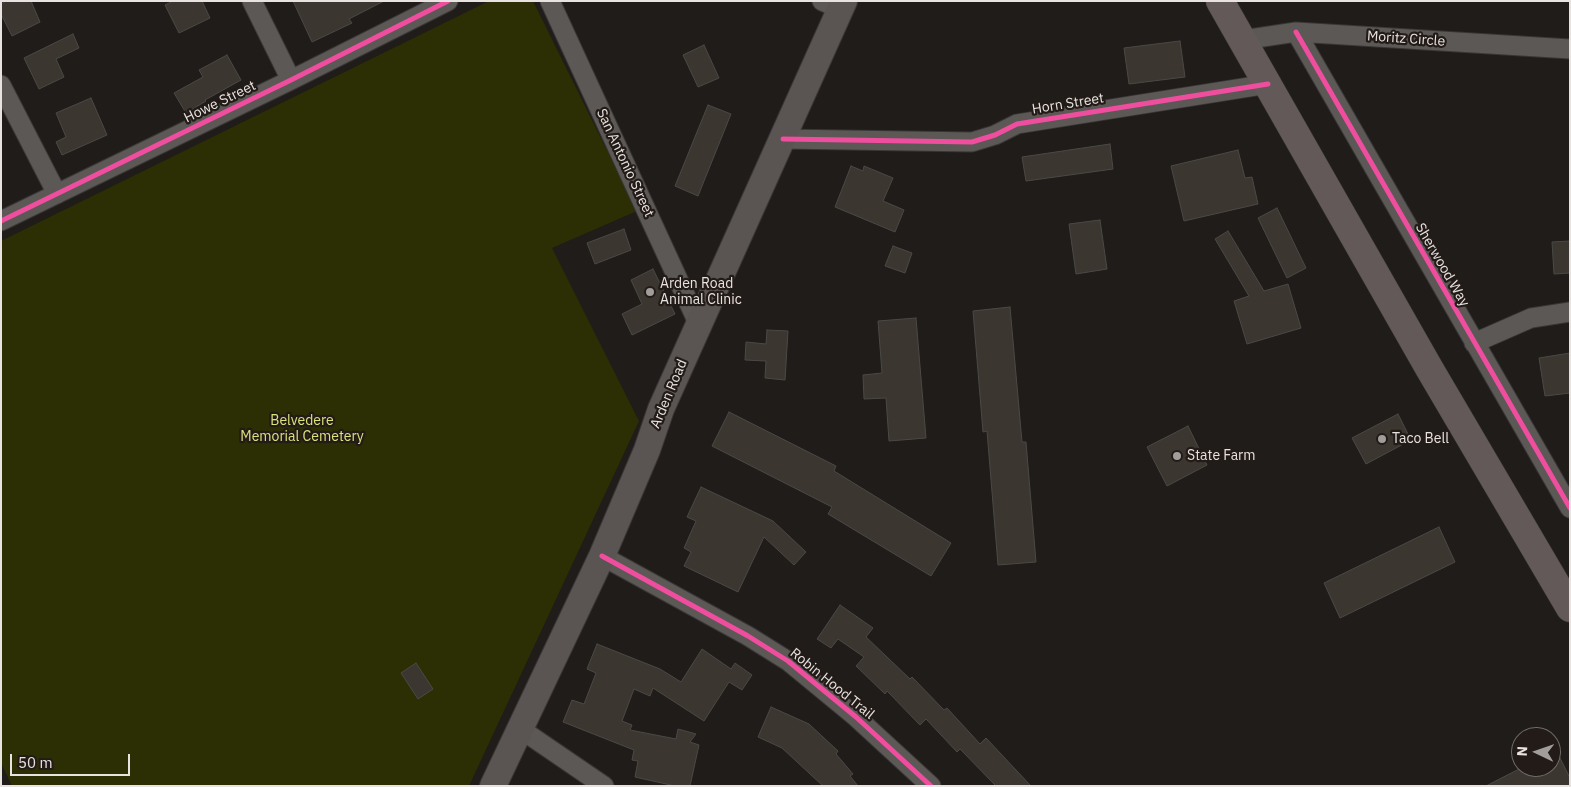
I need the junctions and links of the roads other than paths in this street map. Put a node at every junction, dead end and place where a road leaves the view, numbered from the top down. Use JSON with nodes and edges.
{"nodes":[{"id":1,"x":252,"y":1,"type":"edge"},
{"id":2,"x":448,"y":1,"type":"edge"},
{"id":3,"x":550,"y":1,"type":"edge"},
{"id":4,"x":1220,"y":1,"type":"edge"},
{"id":5,"x":836,"y":4,"type":"edge"},
{"id":6,"x":1296,"y":32,"type":"junction"},
{"id":7,"x":1243,"y":40,"type":"junction"},
{"id":8,"x":1570,"y":49,"type":"edge"},
{"id":9,"x":291,"y":80,"type":"junction"},
{"id":10,"x":1268,"y":84,"type":"junction"},
{"id":11,"x":1,"y":85,"type":"edge"},
{"id":12,"x":783,"y":139,"type":"junction"},
{"id":13,"x":57,"y":194,"type":"junction"},
{"id":14,"x":1,"y":221,"type":"edge"},
{"id":15,"x":1570,"y":312,"type":"edge"},
{"id":16,"x":699,"y":325,"type":"junction"},
{"id":17,"x":1474,"y":343,"type":"junction"},
{"id":18,"x":1570,"y":508,"type":"edge"},
{"id":19,"x":602,"y":556,"type":"junction"},
{"id":20,"x":1570,"y":608,"type":"edge"},
{"id":21,"x":519,"y":728,"type":"junction"},
{"id":22,"x":493,"y":786,"type":"edge"},
{"id":23,"x":604,"y":786,"type":"edge"},
{"id":24,"x":931,"y":786,"type":"edge"}],
"edges":[{"from":1,"to":9,"type":"street"},
{"from":2,"to":9,"type":"street","name":"Howe Street"},
{"from":3,"to":16,"type":"street","name":"San Antonio Street"},
{"from":4,"to":7,"type":"main road"},
{"from":5,"to":12,"type":"main road","name":"Arden Road"},
{"from":6,"to":7,"type":"street","name":"Moritz Circle"},
{"from":6,"to":8,"type":"street","name":"Moritz Circle"},
{"from":6,"to":17,"type":"street","name":"Sherwood Way"},
{"from":7,"to":10,"type":"main road"},
{"from":9,"to":13,"type":"street","name":"Howe Street"},
{"from":10,"to":12,"type":"street","name":"Horn Street"},
{"from":10,"to":20,"type":"main road"},
{"from":11,"to":13,"type":"street"},
{"from":12,"to":16,"type":"main road","name":"Arden Road"},
{"from":13,"to":14,"type":"street","name":"Howe Street"},
{"from":15,"to":17,"type":"street"},
{"from":16,"to":19,"type":"main road","name":"Arden Road"},
{"from":17,"to":18,"type":"street","name":"Sherwood Way"},
{"from":19,"to":21,"type":"main road","name":"Arden Road"},
{"from":19,"to":24,"type":"street","name":"Robin Hood Trail"},
{"from":21,"to":22,"type":"main road","name":"Arden Road"},
{"from":21,"to":23,"type":"street"}]}
